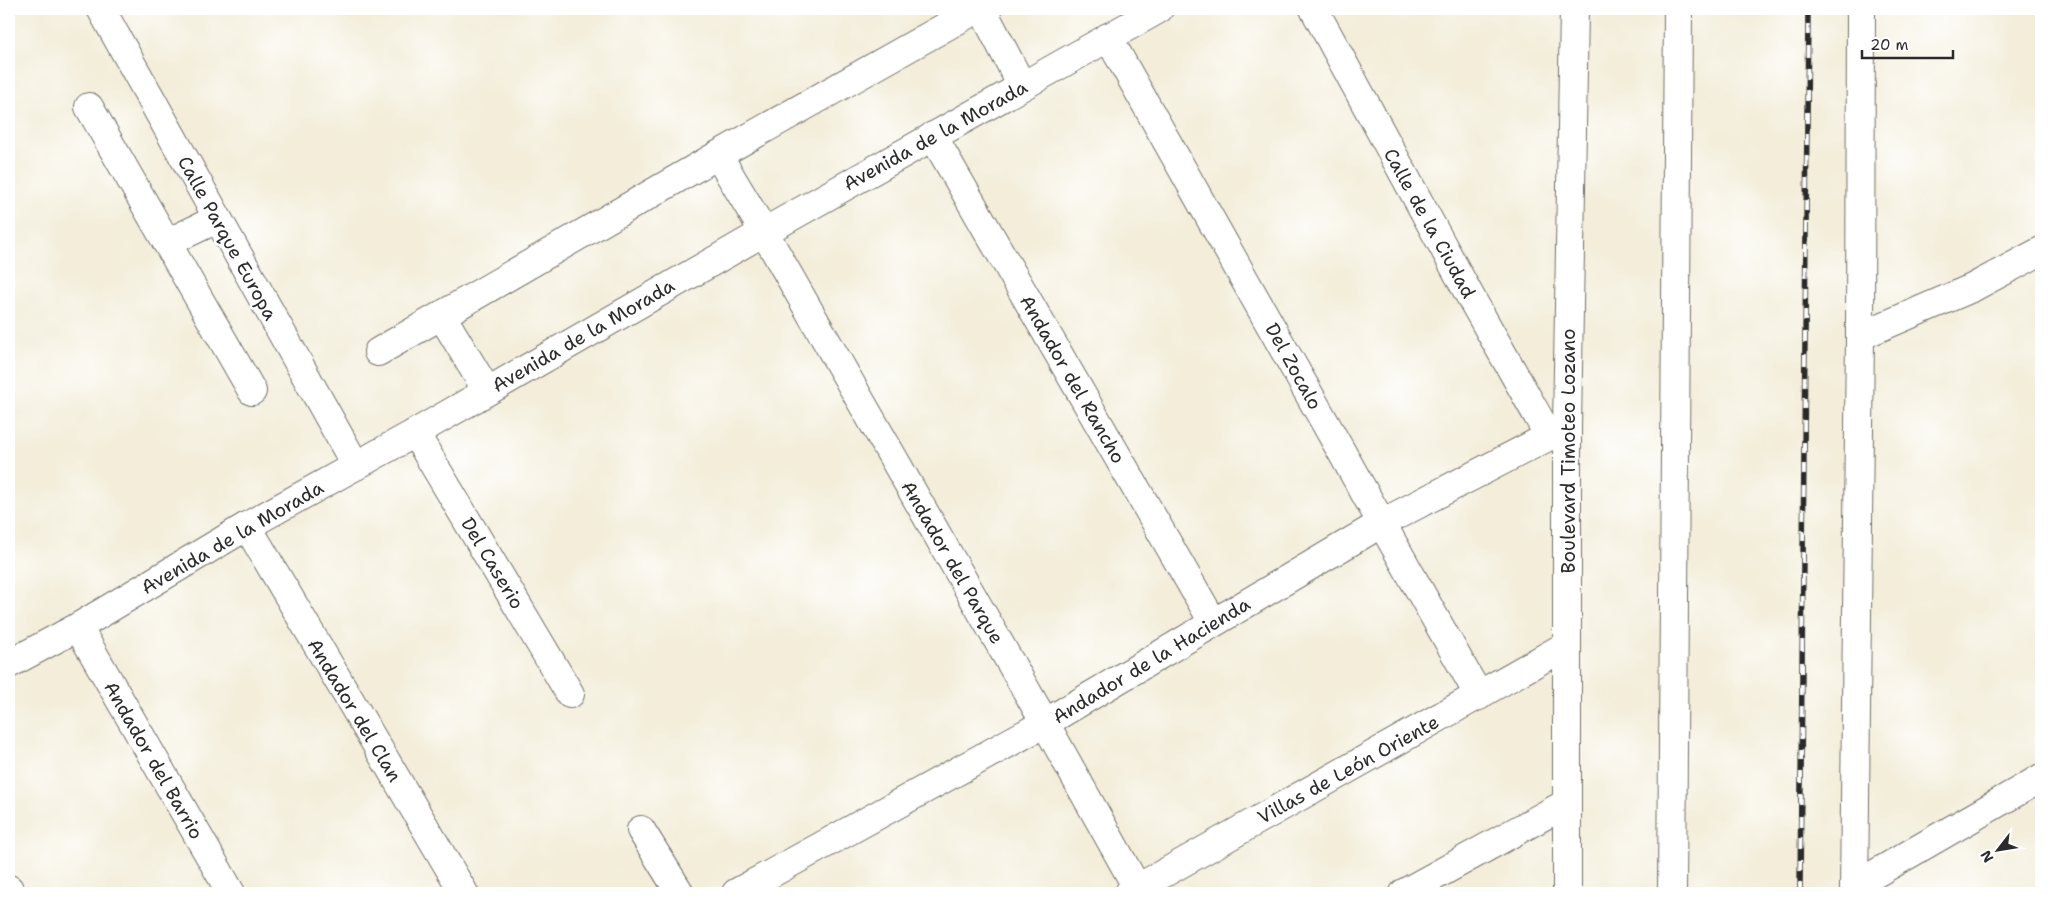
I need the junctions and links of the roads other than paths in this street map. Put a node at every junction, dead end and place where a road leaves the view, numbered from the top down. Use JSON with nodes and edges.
{"nodes":[{"id":1,"x":101,"y":9,"type":"edge"},
{"id":2,"x":977,"y":9,"type":"edge"},
{"id":3,"x":982,"y":9,"type":"edge"},
{"id":4,"x":1159,"y":9,"type":"edge"},
{"id":5,"x":1314,"y":9,"type":"edge"},
{"id":6,"x":1574,"y":9,"type":"edge"},
{"id":7,"x":1678,"y":9,"type":"edge"},
{"id":8,"x":1861,"y":9,"type":"edge"},
{"id":9,"x":1108,"y":37,"type":"junction"},
{"id":10,"x":1022,"y":86,"type":"junction"},
{"id":11,"x":89,"y":107,"type":"dead end"},
{"id":12,"x":932,"y":136,"type":"junction"},
{"id":13,"x":718,"y":156,"type":"junction"},
{"id":14,"x":217,"y":218,"type":"junction"},
{"id":15,"x":764,"y":232,"type":"junction"},
{"id":16,"x":167,"y":243,"type":"junction"},
{"id":17,"x":2041,"y":251,"type":"edge"},
{"id":18,"x":442,"y":316,"type":"junction"},
{"id":19,"x":1860,"y":336,"type":"junction"},
{"id":20,"x":378,"y":352,"type":"dead end"},
{"id":21,"x":487,"y":390,"type":"junction"},
{"id":22,"x":252,"y":391,"type":"dead end"},
{"id":23,"x":1558,"y":432,"type":"junction"},
{"id":24,"x":415,"y":433,"type":"junction"},
{"id":25,"x":356,"y":466,"type":"junction"},
{"id":26,"x":1382,"y":523,"type":"junction"},
{"id":27,"x":247,"y":526,"type":"junction"},
{"id":28,"x":1214,"y":622,"type":"junction"},
{"id":29,"x":78,"y":627,"type":"junction"},
{"id":30,"x":1567,"y":645,"type":"junction"},
{"id":31,"x":9,"y":664,"type":"edge"},
{"id":32,"x":570,"y":694,"type":"dead end"},
{"id":33,"x":1479,"y":696,"type":"junction"},
{"id":34,"x":1045,"y":723,"type":"junction"},
{"id":35,"x":2041,"y":778,"type":"edge"},
{"id":36,"x":1567,"y":803,"type":"junction"},
{"id":37,"x":641,"y":830,"type":"dead end"},
{"id":38,"x":9,"y":889,"type":"edge"},
{"id":39,"x":1854,"y":890,"type":"edge"},
{"id":40,"x":1136,"y":892,"type":"edge"},
{"id":41,"x":11,"y":893,"type":"edge"},
{"id":42,"x":231,"y":893,"type":"edge"},
{"id":43,"x":464,"y":893,"type":"edge"},
{"id":44,"x":680,"y":893,"type":"edge"},
{"id":45,"x":736,"y":893,"type":"edge"},
{"id":46,"x":1404,"y":893,"type":"edge"},
{"id":47,"x":1567,"y":893,"type":"edge"},
{"id":48,"x":1672,"y":893,"type":"edge"}],
"edges":[{"from":1,"to":14,"type":"street","name":"Calle Parque Europa"},
{"from":2,"to":13,"type":"street"},
{"from":3,"to":10,"type":"street"},
{"from":4,"to":9,"type":"street","name":"Avenida de la Morada"},
{"from":5,"to":23,"type":"street","name":"Calle de la Ciudad"},
{"from":6,"to":23,"type":"street","name":"Boulevard Timoteo Lozano"},
{"from":7,"to":48,"type":"street"},
{"from":8,"to":19,"type":"street"},
{"from":9,"to":10,"type":"street","name":"Avenida de la Morada"},
{"from":9,"to":26,"type":"street","name":"Del Zocalo"},
{"from":10,"to":12,"type":"street","name":"Avenida de la Morada"},
{"from":11,"to":16,"type":"street"},
{"from":12,"to":15,"type":"street","name":"Avenida de la Morada"},
{"from":12,"to":28,"type":"street","name":"Andador del Rancho"},
{"from":13,"to":15,"type":"street","name":"Andador del Parque"},
{"from":13,"to":18,"type":"street"},
{"from":14,"to":16,"type":"street"},
{"from":14,"to":25,"type":"street","name":"Calle Parque Europa"},
{"from":15,"to":21,"type":"street","name":"Avenida de la Morada"},
{"from":15,"to":34,"type":"street","name":"Andador del Parque"},
{"from":16,"to":22,"type":"street"},
{"from":17,"to":19,"type":"street"},
{"from":18,"to":20,"type":"street"},
{"from":18,"to":21,"type":"street"},
{"from":19,"to":39,"type":"street"},
{"from":21,"to":24,"type":"street","name":"Avenida de la Morada"},
{"from":23,"to":26,"type":"street","name":"Andador de la Hacienda"},
{"from":23,"to":30,"type":"street","name":"Boulevard Timoteo Lozano"},
{"from":24,"to":25,"type":"street","name":"Avenida de la Morada"},
{"from":24,"to":32,"type":"street","name":"Del Caserio"},
{"from":25,"to":27,"type":"street","name":"Avenida de la Morada"},
{"from":26,"to":28,"type":"street","name":"Andador de la Hacienda"},
{"from":26,"to":33,"type":"street","name":"Del Zocalo"},
{"from":27,"to":29,"type":"street","name":"Avenida de la Morada"},
{"from":27,"to":43,"type":"street","name":"Andador del Clan"},
{"from":28,"to":34,"type":"street","name":"Andador de la Hacienda"},
{"from":29,"to":31,"type":"street","name":"Avenida de la Morada"},
{"from":29,"to":42,"type":"street","name":"Andador del Barrio"},
{"from":30,"to":33,"type":"street","name":"Villas de León Oriente"},
{"from":30,"to":36,"type":"street","name":"Boulevard Timoteo Lozano"},
{"from":33,"to":40,"type":"street","name":"Villas de León Oriente"},
{"from":34,"to":40,"type":"street","name":"Andador del Parque"},
{"from":34,"to":45,"type":"street","name":"Andador de la Hacienda"},
{"from":35,"to":39,"type":"street"},
{"from":36,"to":46,"type":"street"},
{"from":36,"to":47,"type":"street","name":"Boulevard Timoteo Lozano"},
{"from":37,"to":44,"type":"street"},
{"from":38,"to":41,"type":"street"}]}
